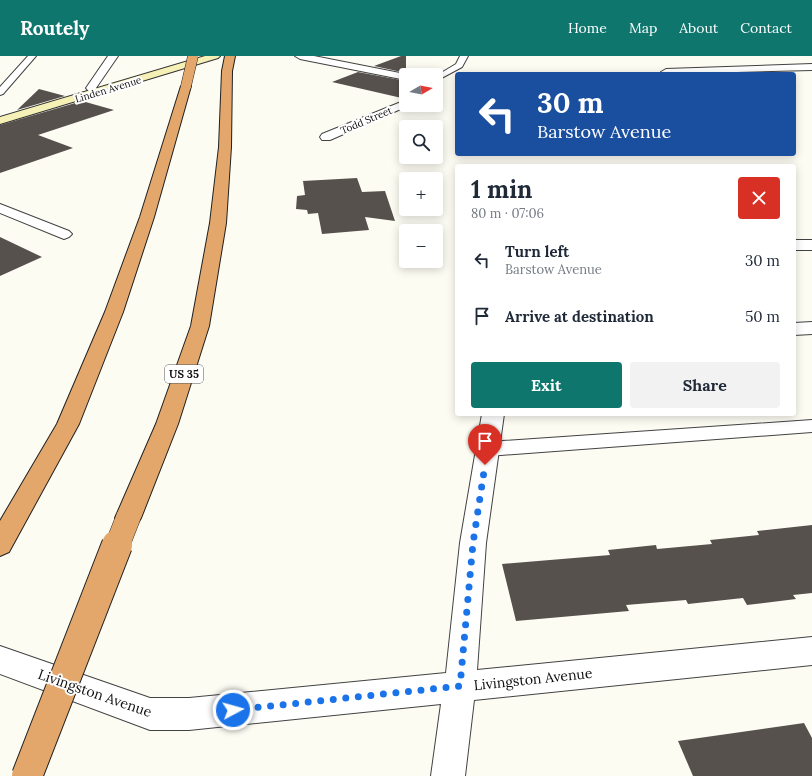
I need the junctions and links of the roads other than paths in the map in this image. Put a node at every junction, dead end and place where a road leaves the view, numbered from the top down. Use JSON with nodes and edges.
{"nodes":[{"id":1,"x":32,"y":56,"type":"edge"},
{"id":2,"x":113,"y":56,"type":"edge"},
{"id":3,"x":193,"y":56,"type":"edge"},
{"id":4,"x":300,"y":56,"type":"edge"},
{"id":5,"x":464,"y":56,"type":"edge"},
{"id":6,"x":224,"y":61,"type":"edge"},
{"id":7,"x":812,"y":68,"type":"edge"},
{"id":8,"x":666,"y":72,"type":"dead end"},
{"id":9,"x":443,"y":75,"type":"edge"},
{"id":10,"x":399,"y":76,"type":"edge"},
{"id":11,"x":0,"y":92,"type":"edge"},
{"id":12,"x":95,"y":92,"type":"junction"},
{"id":13,"x":399,"y":106,"type":"edge"},
{"id":14,"x":0,"y":121,"type":"edge"},
{"id":15,"x":326,"y":137,"type":"dead end"},
{"id":16,"x":0,"y":208,"type":"edge"},
{"id":17,"x":64,"y":234,"type":"dead end"},
{"id":18,"x":796,"y":245,"type":"edge"},
{"id":19,"x":812,"y":245,"type":"edge"},
{"id":20,"x":812,"y":328,"type":"edge"},
{"id":21,"x":796,"y":329,"type":"edge"},
{"id":22,"x":493,"y":416,"type":"edge"},
{"id":23,"x":812,"y":426,"type":"edge"},
{"id":24,"x":488,"y":449,"type":"junction"},
{"id":25,"x":0,"y":545,"type":"edge"},
{"id":26,"x":812,"y":651,"type":"edge"},
{"id":27,"x":0,"y":660,"type":"edge"},
{"id":28,"x":460,"y":686,"type":"junction"},
{"id":29,"x":27,"y":776,"type":"edge"},
{"id":30,"x":448,"y":776,"type":"edge"}],
"edges":[{"from":1,"to":11,"type":"lane"},
{"from":2,"to":12,"type":"street"},
{"from":3,"to":25,"type":"highway","bridge":true},
{"from":4,"to":10,"type":"street"},
{"from":5,"to":9,"type":"lane"},
{"from":6,"to":12,"type":"main road","name":"Linden Avenue"},
{"from":6,"to":29,"type":"highway","number":"US 35","bridge":true},
{"from":7,"to":8,"type":"street"},
{"from":12,"to":14,"type":"main road","name":"Linden Avenue"},
{"from":13,"to":15,"type":"street","name":"Todd Street"},
{"from":16,"to":17,"type":"street"},
{"from":18,"to":19,"type":"street"},
{"from":20,"to":21,"type":"street"},
{"from":22,"to":24,"type":"street"},
{"from":23,"to":24,"type":"lane"},
{"from":24,"to":28,"type":"street"},
{"from":26,"to":28,"type":"street","name":"Livingston Avenue"},
{"from":27,"to":28,"type":"street","name":"Livingston Avenue"},
{"from":28,"to":30,"type":"street"}]}
